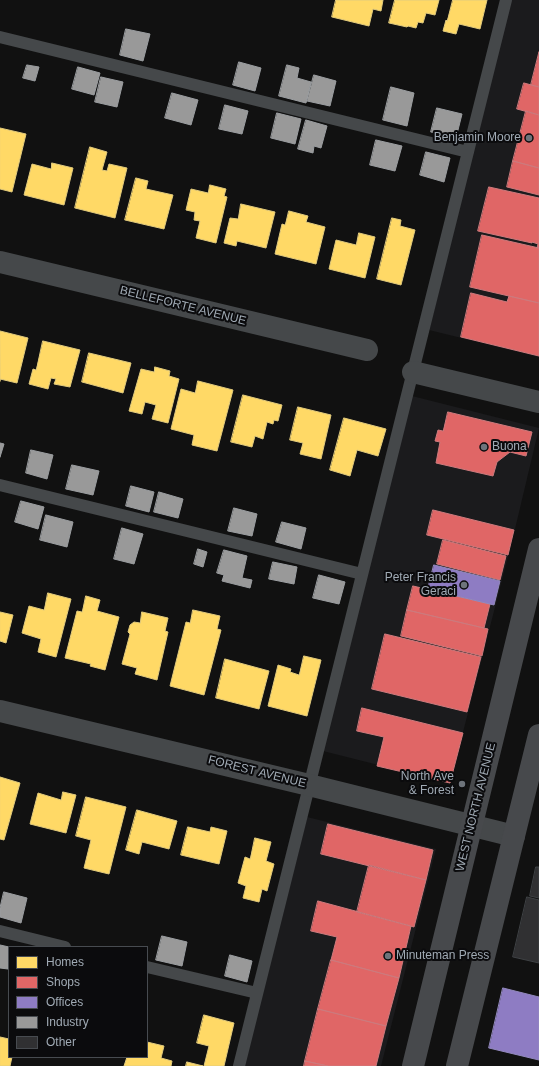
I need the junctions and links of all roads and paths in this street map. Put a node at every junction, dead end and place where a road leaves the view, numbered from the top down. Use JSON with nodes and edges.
{"nodes":[{"id":1,"x":506,"y":0,"type":"edge"},
{"id":2,"x":0,"y":37,"type":"edge"},
{"id":3,"x":468,"y":152,"type":"junction"},
{"id":4,"x":0,"y":262,"type":"edge"},
{"id":5,"x":367,"y":350,"type":"dead end"},
{"id":6,"x":413,"y":372,"type":"junction"},
{"id":7,"x":539,"y":402,"type":"edge"},
{"id":8,"x":0,"y":485,"type":"edge"},
{"id":9,"x":538,"y":560,"type":"edge"},
{"id":10,"x":362,"y":574,"type":"junction"},
{"id":11,"x":0,"y":710,"type":"edge"},
{"id":12,"x":539,"y":735,"type":"edge"},
{"id":13,"x":309,"y":785,"type":"junction"},
{"id":14,"x":471,"y":825,"type":"junction"},
{"id":15,"x":514,"y":836,"type":"junction"},
{"id":16,"x":0,"y":931,"type":"edge"},
{"id":17,"x":61,"y":946,"type":"edge"},
{"id":18,"x":148,"y":967,"type":"edge"},
{"id":19,"x":257,"y":993,"type":"junction"},
{"id":20,"x":239,"y":1066,"type":"edge"},
{"id":21,"x":412,"y":1066,"type":"edge"},
{"id":22,"x":457,"y":1066,"type":"edge"}],
"edges":[{"from":1,"to":3,"type":"lane"},
{"from":2,"to":3,"type":"lane"},
{"from":3,"to":6,"type":"lane"},
{"from":4,"to":5,"type":"street","name":"BELLEFORTE AVENUE"},
{"from":6,"to":7,"type":"street"},
{"from":6,"to":10,"type":"lane"},
{"from":8,"to":10,"type":"lane"},
{"from":9,"to":14,"type":"main road","name":"WEST NORTH AVENUE"},
{"from":10,"to":13,"type":"lane"},
{"from":11,"to":13,"type":"street","name":"FOREST AVENUE"},
{"from":12,"to":15,"type":"main road"},
{"from":13,"to":14,"type":"street","name":"FOREST AVENUE"},
{"from":13,"to":19,"type":"lane"},
{"from":14,"to":15,"type":"street","name":"FOREST AVENUE"},
{"from":14,"to":21,"type":"main road","name":"WEST NORTH AVENUE"},
{"from":15,"to":22,"type":"main road"},
{"from":16,"to":17,"type":"lane"},
{"from":18,"to":19,"type":"lane"},
{"from":19,"to":20,"type":"lane"}]}
